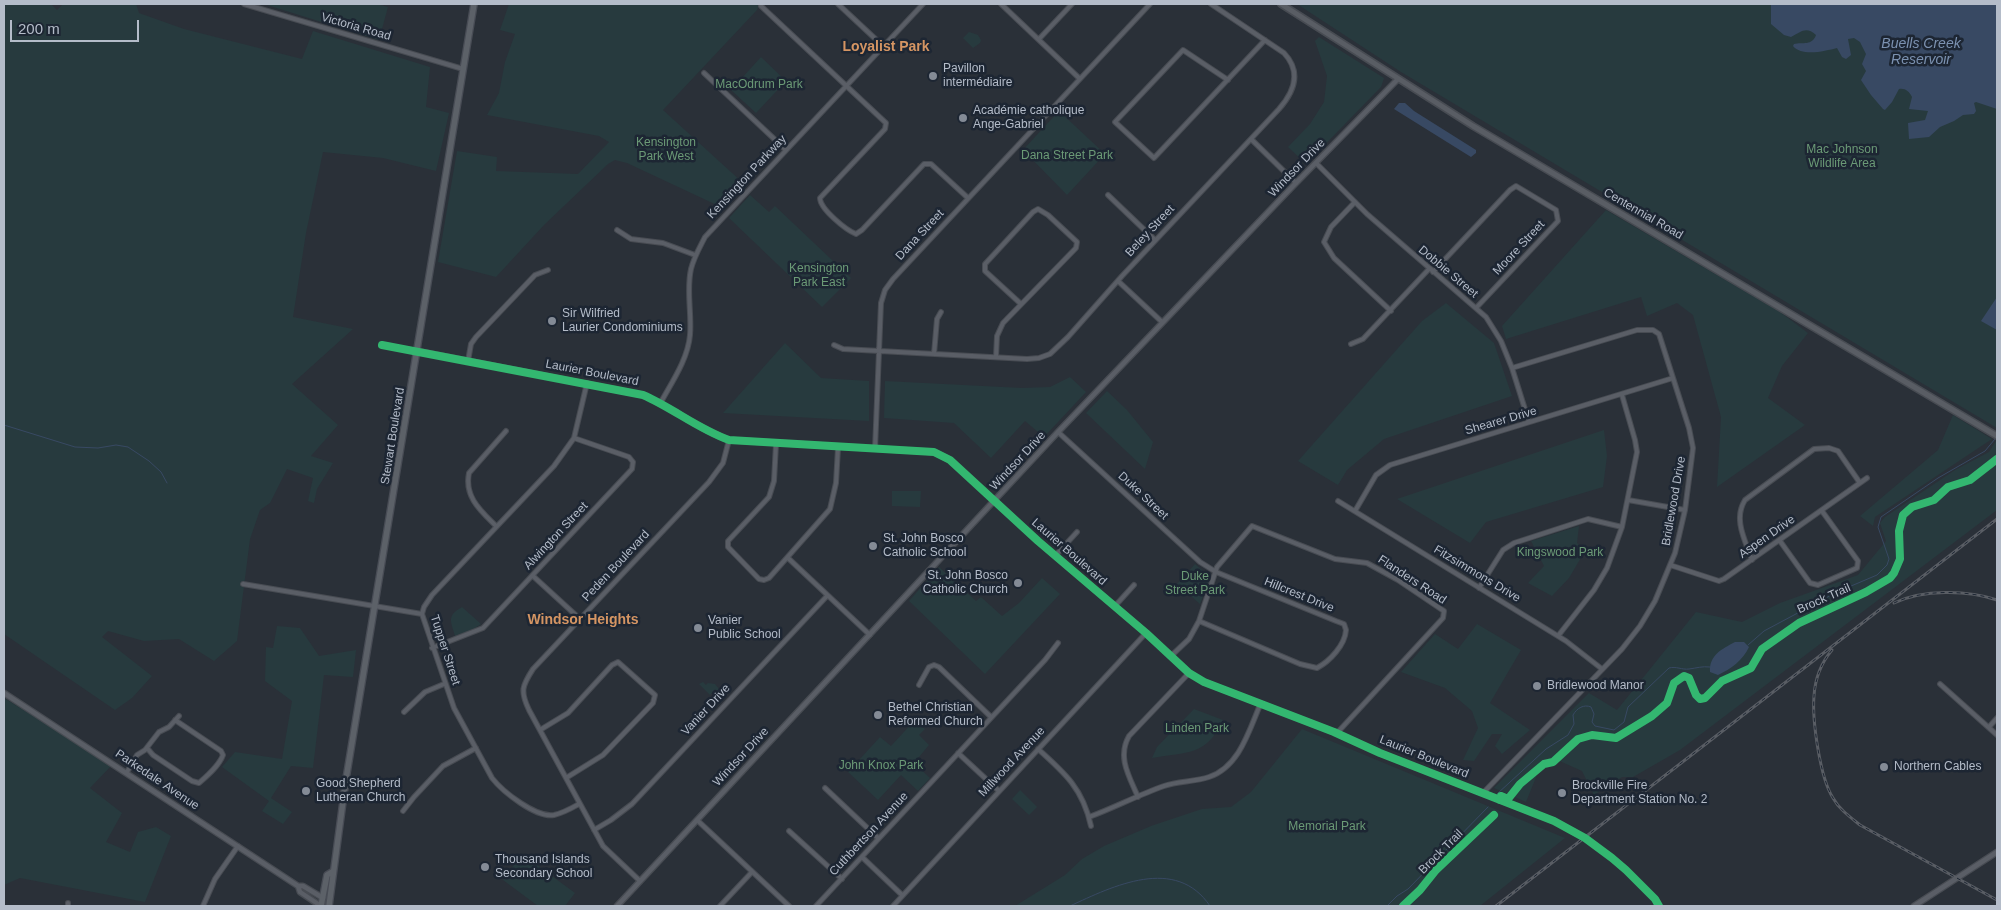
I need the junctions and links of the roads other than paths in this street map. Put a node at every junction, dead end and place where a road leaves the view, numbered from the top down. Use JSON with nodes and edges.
{"nodes":[{"id":1,"x":244,"y":4,"type":"edge"},
{"id":2,"x":474,"y":4,"type":"edge"},
{"id":3,"x":838,"y":4,"type":"edge"},
{"id":4,"x":922,"y":4,"type":"edge"},
{"id":5,"x":1001,"y":4,"type":"edge"},
{"id":6,"x":1072,"y":4,"type":"edge"},
{"id":7,"x":1150,"y":4,"type":"edge"},
{"id":8,"x":1211,"y":4,"type":"edge"},
{"id":9,"x":1281,"y":4,"type":"edge"},
{"id":10,"x":761,"y":6,"type":"dead end"},
{"id":11,"x":1039,"y":40,"type":"junction"},
{"id":12,"x":1265,"y":40,"type":"junction"},
{"id":13,"x":883,"y":46,"type":"junction"},
{"id":14,"x":463,"y":69,"type":"junction"},
{"id":15,"x":704,"y":73,"type":"dead end"},
{"id":16,"x":1080,"y":78,"type":"junction"},
{"id":17,"x":1398,"y":79,"type":"junction"},
{"id":18,"x":1228,"y":80,"type":"junction"},
{"id":19,"x":846,"y":86,"type":"junction"},
{"id":20,"x":1251,"y":139,"type":"junction"},
{"id":21,"x":786,"y":150,"type":"junction"},
{"id":22,"x":1316,"y":162,"type":"junction"},
{"id":23,"x":1296,"y":183,"type":"junction"},
{"id":24,"x":1108,"y":196,"type":"dead end"},
{"id":25,"x":968,"y":198,"type":"junction"},
{"id":26,"x":1355,"y":202,"type":"junction"},
{"id":27,"x":617,"y":230,"type":"dead end"},
{"id":28,"x":1155,"y":240,"type":"junction"},
{"id":29,"x":695,"y":255,"type":"junction"},
{"id":30,"x":1429,"y":269,"type":"junction"},
{"id":31,"x":548,"y":270,"type":"dead end"},
{"id":32,"x":1433,"y":272,"type":"junction"},
{"id":33,"x":1118,"y":280,"type":"junction"},
{"id":34,"x":1021,"y":304,"type":"junction"},
{"id":35,"x":1476,"y":308,"type":"junction"},
{"id":36,"x":1391,"y":311,"type":"junction"},
{"id":37,"x":941,"y":312,"type":"dead end"},
{"id":38,"x":1162,"y":322,"type":"junction"},
{"id":39,"x":1351,"y":344,"type":"dead end"},
{"id":40,"x":382,"y":345,"type":"dead end"},
{"id":41,"x":834,"y":345,"type":"dead end"},
{"id":42,"x":417,"y":351,"type":"junction"},
{"id":43,"x":880,"y":351,"type":"junction"},
{"id":44,"x":934,"y":354,"type":"junction"},
{"id":45,"x":996,"y":357,"type":"junction"},
{"id":46,"x":468,"y":361,"type":"junction"},
{"id":47,"x":1512,"y":368,"type":"junction"},
{"id":48,"x":1673,"y":378,"type":"junction"},
{"id":49,"x":587,"y":383,"type":"junction"},
{"id":50,"x":1622,"y":394,"type":"junction"},
{"id":51,"x":661,"y":402,"type":"junction"},
{"id":52,"x":1529,"y":422,"type":"junction"},
{"id":53,"x":506,"y":431,"type":"dead end"},
{"id":54,"x":1058,"y":432,"type":"junction"},
{"id":55,"x":1997,"y":436,"type":"edge"},
{"id":56,"x":574,"y":438,"type":"junction"},
{"id":57,"x":729,"y":440,"type":"junction"},
{"id":58,"x":776,"y":444,"type":"junction"},
{"id":59,"x":838,"y":448,"type":"junction"},
{"id":60,"x":875,"y":449,"type":"junction"},
{"id":61,"x":1867,"y":478,"type":"dead end"},
{"id":62,"x":1860,"y":483,"type":"junction"},
{"id":63,"x":1628,"y":500,"type":"junction"},
{"id":64,"x":994,"y":501,"type":"junction"},
{"id":65,"x":1338,"y":501,"type":"dead end"},
{"id":66,"x":1685,"y":510,"type":"junction"},
{"id":67,"x":1355,"y":511,"type":"junction"},
{"id":68,"x":1822,"y":511,"type":"junction"},
{"id":69,"x":496,"y":526,"type":"junction"},
{"id":70,"x":1622,"y":527,"type":"junction"},
{"id":71,"x":1077,"y":532,"type":"dead end"},
{"id":72,"x":1780,"y":541,"type":"junction"},
{"id":73,"x":1055,"y":556,"type":"junction"},
{"id":74,"x":788,"y":558,"type":"junction"},
{"id":75,"x":1752,"y":560,"type":"junction"},
{"id":76,"x":1670,"y":565,"type":"junction"},
{"id":77,"x":1216,"y":572,"type":"junction"},
{"id":78,"x":533,"y":576,"type":"junction"},
{"id":79,"x":243,"y":584,"type":"dead end"},
{"id":80,"x":1134,"y":584,"type":"dead end"},
{"id":81,"x":1479,"y":588,"type":"junction"},
{"id":82,"x":827,"y":596,"type":"junction"},
{"id":83,"x":375,"y":606,"type":"junction"},
{"id":84,"x":1115,"y":606,"type":"junction"},
{"id":85,"x":422,"y":614,"type":"junction"},
{"id":86,"x":580,"y":620,"type":"junction"},
{"id":87,"x":1199,"y":621,"type":"junction"},
{"id":88,"x":1146,"y":633,"type":"junction"},
{"id":89,"x":870,"y":635,"type":"junction"},
{"id":90,"x":1558,"y":636,"type":"junction"},
{"id":91,"x":1058,"y":643,"type":"dead end"},
{"id":92,"x":432,"y":648,"type":"junction"},
{"id":93,"x":1171,"y":656,"type":"junction"},
{"id":94,"x":1602,"y":669,"type":"junction"},
{"id":95,"x":1189,"y":674,"type":"junction"},
{"id":96,"x":444,"y":684,"type":"junction"},
{"id":97,"x":1940,"y":684,"type":"dead end"},
{"id":98,"x":919,"y":685,"type":"dead end"},
{"id":99,"x":4,"y":693,"type":"edge"},
{"id":100,"x":1260,"y":705,"type":"junction"},
{"id":101,"x":404,"y":712,"type":"dead end"},
{"id":102,"x":179,"y":716,"type":"dead end"},
{"id":103,"x":991,"y":717,"type":"junction"},
{"id":104,"x":1997,"y":718,"type":"edge"},
{"id":105,"x":175,"y":720,"type":"junction"},
{"id":106,"x":1989,"y":727,"type":"junction"},
{"id":107,"x":540,"y":730,"type":"junction"},
{"id":108,"x":1337,"y":733,"type":"junction"},
{"id":109,"x":1997,"y":735,"type":"edge"},
{"id":110,"x":146,"y":748,"type":"junction"},
{"id":111,"x":476,"y":748,"type":"junction"},
{"id":112,"x":1038,"y":749,"type":"junction"},
{"id":113,"x":958,"y":753,"type":"junction"},
{"id":114,"x":127,"y":772,"type":"junction"},
{"id":115,"x":566,"y":778,"type":"junction"},
{"id":116,"x":825,"y":788,"type":"dead end"},
{"id":117,"x":999,"y":791,"type":"junction"},
{"id":118,"x":1483,"y":793,"type":"junction"},
{"id":119,"x":1138,"y":797,"type":"junction"},
{"id":120,"x":579,"y":804,"type":"junction"},
{"id":121,"x":403,"y":811,"type":"dead end"},
{"id":122,"x":1089,"y":817,"type":"junction"},
{"id":123,"x":697,"y":820,"type":"junction"},
{"id":124,"x":1091,"y":826,"type":"dead end"},
{"id":125,"x":594,"y":830,"type":"junction"},
{"id":126,"x":789,"y":831,"type":"dead end"},
{"id":127,"x":878,"y":838,"type":"junction"},
{"id":128,"x":238,"y":846,"type":"junction"},
{"id":129,"x":1997,"y":852,"type":"edge"},
{"id":130,"x":862,"y":857,"type":"junction"},
{"id":131,"x":332,"y":872,"type":"junction"},
{"id":132,"x":752,"y":872,"type":"junction"},
{"id":133,"x":842,"y":879,"type":"junction"},
{"id":134,"x":640,"y":881,"type":"junction"},
{"id":135,"x":298,"y":886,"type":"junction"},
{"id":136,"x":902,"y":895,"type":"junction"},
{"id":137,"x":323,"y":898,"type":"junction"},
{"id":138,"x":330,"y":905,"type":"edge"},
{"id":139,"x":203,"y":906,"type":"edge"},
{"id":140,"x":321,"y":906,"type":"edge"},
{"id":141,"x":617,"y":906,"type":"edge"},
{"id":142,"x":720,"y":906,"type":"edge"},
{"id":143,"x":789,"y":906,"type":"edge"},
{"id":144,"x":816,"y":906,"type":"edge"},
{"id":145,"x":893,"y":906,"type":"edge"},
{"id":146,"x":1659,"y":906,"type":"edge"},
{"id":147,"x":1914,"y":906,"type":"edge"}],
"edges":[{"from":1,"to":14,"type":"street","name":"Victoria Road"},
{"from":2,"to":14,"type":"main road","name":"Stewart Boulevard"},
{"from":3,"to":13,"type":"street"},
{"from":4,"to":13,"type":"street","name":"Kensington Parkway"},
{"from":5,"to":11,"type":"street"},
{"from":6,"to":11,"type":"street"},
{"from":7,"to":16,"type":"street"},
{"from":8,"to":12,"type":"street","name":"Beley Street"},
{"from":9,"to":17,"type":"main road","name":"Centennial Road"},
{"from":10,"to":19,"type":"street"},
{"from":11,"to":16,"type":"street"},
{"from":12,"to":18,"type":"street"},
{"from":12,"to":20,"type":"street","name":"Beley Street"},
{"from":13,"to":19,"type":"street","name":"Kensington Parkway"},
{"from":14,"to":42,"type":"main road","name":"Stewart Boulevard"},
{"from":15,"to":21,"type":"street"},
{"from":16,"to":25,"type":"street","name":"Dana Street"},
{"from":17,"to":22,"type":"street","name":"Windsor Drive"},
{"from":17,"to":55,"type":"main road","name":"Centennial Road"},
{"from":18,"to":18,"type":"street"},
{"from":19,"to":21,"type":"street","name":"Kensington Parkway"},
{"from":19,"to":25,"type":"street"},
{"from":20,"to":23,"type":"street"},
{"from":20,"to":28,"type":"street","name":"Beley Street"},
{"from":21,"to":29,"type":"street","name":"Kensington Parkway"},
{"from":22,"to":23,"type":"street","name":"Windsor Drive"},
{"from":22,"to":26,"type":"street","name":"Dobbie Street"},
{"from":23,"to":38,"type":"street","name":"Windsor Drive"},
{"from":24,"to":28,"type":"street"},
{"from":25,"to":43,"type":"street","name":"Dana Street"},
{"from":26,"to":30,"type":"street","name":"Dobbie Street"},
{"from":26,"to":36,"type":"street"},
{"from":27,"to":29,"type":"street"},
{"from":28,"to":33,"type":"street","name":"Beley Street"},
{"from":29,"to":51,"type":"street","name":"Kensington Parkway"},
{"from":30,"to":32,"type":"street","name":"Dobbie Street"},
{"from":30,"to":36,"type":"street"},
{"from":31,"to":46,"type":"street"},
{"from":32,"to":35,"type":"street","name":"Dobbie Street"},
{"from":32,"to":35,"type":"street","name":"Moore Street"},
{"from":33,"to":38,"type":"street"},
{"from":33,"to":45,"type":"street","name":"Beley Street"},
{"from":34,"to":34,"type":"street"},
{"from":34,"to":45,"type":"street"},
{"from":35,"to":47,"type":"street","name":"Dobbie Street"},
{"from":36,"to":39,"type":"street"},
{"from":37,"to":44,"type":"street"},
{"from":38,"to":54,"type":"street","name":"Windsor Drive"},
{"from":40,"to":42,"type":"street"},
{"from":41,"to":43,"type":"street","name":"Beley Street"},
{"from":42,"to":46,"type":"street","name":"Laurier Boulevard"},
{"from":42,"to":83,"type":"main road","name":"Stewart Boulevard"},
{"from":43,"to":44,"type":"street","name":"Beley Street"},
{"from":43,"to":60,"type":"street","name":"Dana Street"},
{"from":44,"to":45,"type":"street","name":"Beley Street"},
{"from":46,"to":49,"type":"street","name":"Laurier Boulevard"},
{"from":47,"to":48,"type":"street","name":"Bridlewood Drive"},
{"from":47,"to":52,"type":"street","name":"Dobbie Street"},
{"from":48,"to":50,"type":"street","name":"Shearer Drive"},
{"from":48,"to":66,"type":"street","name":"Bridlewood Drive"},
{"from":49,"to":51,"type":"street","name":"Laurier Boulevard"},
{"from":49,"to":56,"type":"street","name":"Tupper Street"},
{"from":50,"to":52,"type":"street","name":"Shearer Drive"},
{"from":50,"to":63,"type":"street"},
{"from":51,"to":57,"type":"street","name":"Laurier Boulevard"},
{"from":52,"to":67,"type":"street","name":"Shearer Drive"},
{"from":53,"to":69,"type":"street"},
{"from":54,"to":64,"type":"street","name":"Windsor Drive"},
{"from":54,"to":77,"type":"street","name":"Duke Street"},
{"from":56,"to":69,"type":"street","name":"Tupper Street"},
{"from":56,"to":78,"type":"street","name":"Alwington Street"},
{"from":57,"to":58,"type":"street","name":"Laurier Boulevard"},
{"from":57,"to":86,"type":"street","name":"Peden Boulevard"},
{"from":58,"to":59,"type":"street","name":"Laurier Boulevard"},
{"from":58,"to":74,"type":"street"},
{"from":59,"to":60,"type":"street","name":"Laurier Boulevard"},
{"from":59,"to":74,"type":"street"},
{"from":60,"to":64,"type":"street","name":"Laurier Boulevard"},
{"from":61,"to":62,"type":"street","name":"Aspen Drive"},
{"from":62,"to":68,"type":"street","name":"Aspen Drive"},
{"from":62,"to":75,"type":"street"},
{"from":63,"to":66,"type":"street"},
{"from":63,"to":70,"type":"street"},
{"from":64,"to":73,"type":"street","name":"Laurier Boulevard"},
{"from":64,"to":89,"type":"street","name":"Windsor Drive"},
{"from":65,"to":67,"type":"street","name":"Fitzsimmons Drive"},
{"from":66,"to":76,"type":"street","name":"Bridlewood Drive"},
{"from":67,"to":81,"type":"street","name":"Fitzsimmons Drive"},
{"from":68,"to":72,"type":"street","name":"Aspen Drive"},
{"from":68,"to":72,"type":"street"},
{"from":69,"to":85,"type":"street","name":"Tupper Street"},
{"from":70,"to":81,"type":"street"},
{"from":70,"to":90,"type":"street"},
{"from":71,"to":73,"type":"street"},
{"from":72,"to":75,"type":"street","name":"Aspen Drive"},
{"from":73,"to":84,"type":"street","name":"Laurier Boulevard"},
{"from":74,"to":82,"type":"street"},
{"from":75,"to":76,"type":"street","name":"Aspen Drive"},
{"from":76,"to":94,"type":"street","name":"Bridlewood Drive"},
{"from":77,"to":87,"type":"street","name":"Flanders Road"},
{"from":77,"to":87,"type":"street","name":"Hillcrest Drive"},
{"from":77,"to":108,"type":"street","name":"Flanders Road"},
{"from":78,"to":86,"type":"street"},
{"from":78,"to":92,"type":"street","name":"Alwington Street"},
{"from":79,"to":83,"type":"street"},
{"from":80,"to":84,"type":"street"},
{"from":81,"to":90,"type":"street","name":"Fitzsimmons Drive"},
{"from":82,"to":89,"type":"street"},
{"from":82,"to":125,"type":"street","name":"Vanier Drive"},
{"from":83,"to":85,"type":"street"},
{"from":83,"to":131,"type":"main road","name":"Stewart Boulevard"},
{"from":84,"to":88,"type":"street","name":"Laurier Boulevard"},
{"from":85,"to":92,"type":"street","name":"Tupper Street"},
{"from":86,"to":107,"type":"street","name":"Peden Boulevard"},
{"from":87,"to":93,"type":"street","name":"Flanders Road"},
{"from":88,"to":93,"type":"street","name":"Laurier Boulevard"},
{"from":88,"to":112,"type":"street","name":"Millwood Avenue"},
{"from":89,"to":123,"type":"street","name":"Windsor Drive"},
{"from":90,"to":94,"type":"street","name":"Fitzsimmons Drive"},
{"from":91,"to":103,"type":"street","name":"Cuthbertson Avenue"},
{"from":92,"to":96,"type":"street","name":"Tupper Street"},
{"from":93,"to":95,"type":"street","name":"Laurier Boulevard"},
{"from":94,"to":118,"type":"street","name":"Bridlewood Drive"},
{"from":95,"to":100,"type":"street","name":"Laurier Boulevard"},
{"from":95,"to":119,"type":"street"},
{"from":96,"to":101,"type":"street"},
{"from":96,"to":111,"type":"street","name":"Tupper Street"},
{"from":97,"to":106,"type":"street"},
{"from":98,"to":103,"type":"street"},
{"from":99,"to":114,"type":"street","name":"Parkedale Avenue"},
{"from":100,"to":108,"type":"street","name":"Laurier Boulevard"},
{"from":100,"to":119,"type":"street"},
{"from":102,"to":105,"type":"street"},
{"from":103,"to":113,"type":"street","name":"Cuthbertson Avenue"},
{"from":104,"to":106,"type":"street"},
{"from":105,"to":110,"type":"street"},
{"from":105,"to":110,"type":"street"},
{"from":106,"to":109,"type":"street"},
{"from":107,"to":115,"type":"street","name":"Peden Boulevard"},
{"from":107,"to":115,"type":"street"},
{"from":108,"to":118,"type":"street","name":"Laurier Boulevard"},
{"from":110,"to":114,"type":"street"},
{"from":111,"to":120,"type":"street","name":"Tupper Street"},
{"from":111,"to":121,"type":"street"},
{"from":112,"to":117,"type":"street","name":"Millwood Avenue"},
{"from":112,"to":122,"type":"street"},
{"from":113,"to":117,"type":"street"},
{"from":113,"to":127,"type":"street","name":"Cuthbertson Avenue"},
{"from":114,"to":128,"type":"street","name":"Parkedale Avenue"},
{"from":115,"to":120,"type":"street","name":"Peden Boulevard"},
{"from":116,"to":127,"type":"street"},
{"from":117,"to":136,"type":"street","name":"Millwood Avenue"},
{"from":118,"to":146,"type":"street","name":"Laurier Boulevard"},
{"from":119,"to":122,"type":"street"},
{"from":120,"to":125,"type":"street","name":"Peden Boulevard"},
{"from":122,"to":124,"type":"street"},
{"from":123,"to":132,"type":"street"},
{"from":123,"to":134,"type":"street","name":"Windsor Drive"},
{"from":125,"to":134,"type":"street","name":"Peden Boulevard"},
{"from":126,"to":133,"type":"street"},
{"from":127,"to":130,"type":"street","name":"Cuthbertson Avenue"},
{"from":128,"to":135,"type":"street","name":"Parkedale Avenue"},
{"from":128,"to":139,"type":"street"},
{"from":129,"to":147,"type":"street"},
{"from":130,"to":133,"type":"street","name":"Cuthbertson Avenue"},
{"from":130,"to":136,"type":"street"},
{"from":131,"to":137,"type":"main road","name":"Stewart Boulevard"},
{"from":131,"to":138,"type":"main road","name":"Stewart Boulevard"},
{"from":132,"to":142,"type":"street"},
{"from":132,"to":143,"type":"street"},
{"from":133,"to":144,"type":"street","name":"Cuthbertson Avenue"},
{"from":134,"to":141,"type":"street","name":"Windsor Drive"},
{"from":135,"to":137,"type":"street","name":"Parkedale Avenue"},
{"from":135,"to":140,"type":"street","name":"Parkedale Avenue"},
{"from":136,"to":145,"type":"street","name":"Millwood Avenue"},
{"from":137,"to":138,"type":"main road","name":"Parkedale Avenue"},
{"from":137,"to":140,"type":"main road","name":"Stewart Boulevard"}]}
